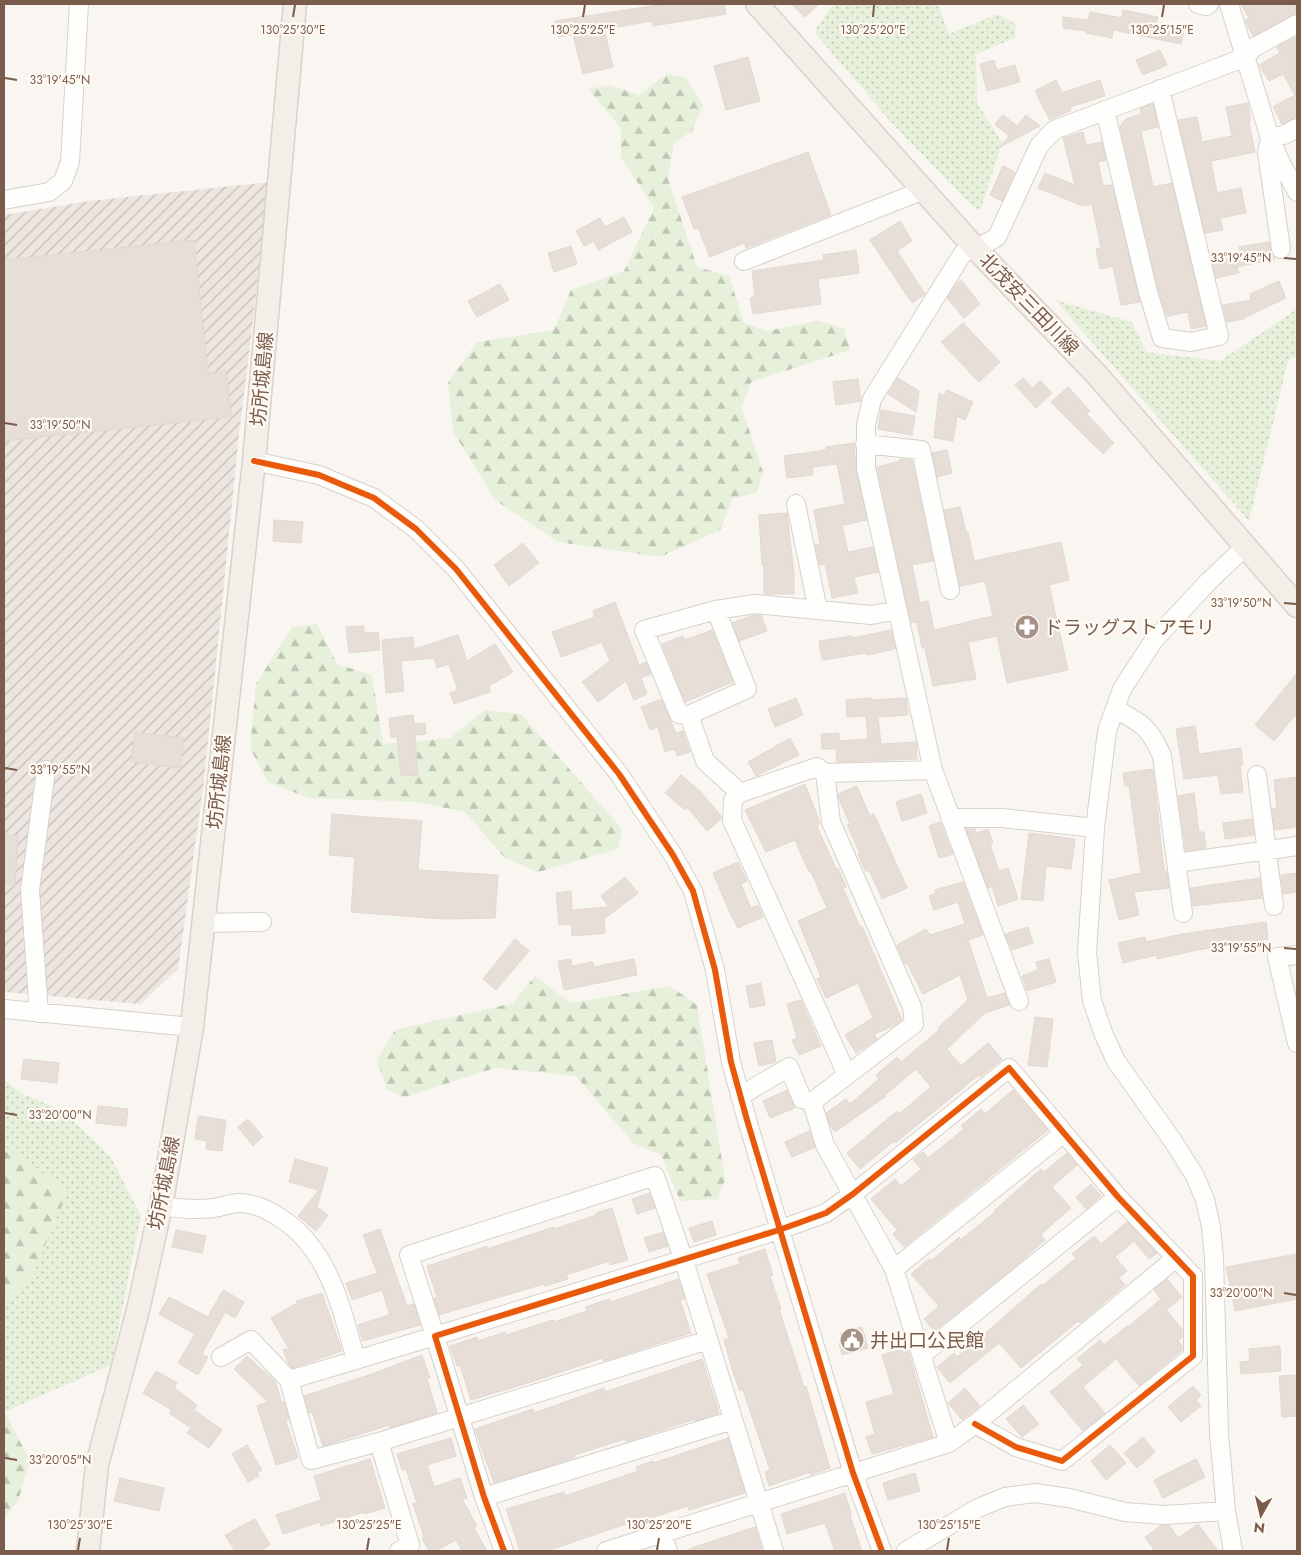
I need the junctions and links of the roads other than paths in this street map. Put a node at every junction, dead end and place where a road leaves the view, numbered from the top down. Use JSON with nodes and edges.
{"nodes":[{"id":1,"x":79,"y":4,"type":"edge"},
{"id":2,"x":295,"y":4,"type":"edge"},
{"id":3,"x":757,"y":4,"type":"edge"},
{"id":4,"x":1198,"y":4,"type":"edge"},
{"id":5,"x":1209,"y":4,"type":"edge"},
{"id":6,"x":1229,"y":4,"type":"edge"},
{"id":7,"x":1297,"y":24,"type":"edge"},
{"id":8,"x":1246,"y":57,"type":"junction"},
{"id":9,"x":1160,"y":89,"type":"junction"},
{"id":10,"x":1105,"y":110,"type":"junction"},
{"id":11,"x":1297,"y":128,"type":"edge"},
{"id":12,"x":1270,"y":138,"type":"junction"},
{"id":13,"x":924,"y":190,"type":"junction"},
{"id":14,"x":1297,"y":192,"type":"edge"},
{"id":15,"x":4,"y":200,"type":"edge"},
{"id":16,"x":976,"y":249,"type":"junction"},
{"id":17,"x":1281,"y":249,"type":"dead end"},
{"id":18,"x":744,"y":261,"type":"dead end"},
{"id":19,"x":865,"y":444,"type":"junction"},
{"id":20,"x":254,"y":461,"type":"junction"},
{"id":21,"x":796,"y":504,"type":"dead end"},
{"id":22,"x":1246,"y":546,"type":"junction"},
{"id":23,"x":950,"y":590,"type":"dead end"},
{"id":24,"x":1297,"y":606,"type":"edge"},
{"id":25,"x":716,"y":610,"type":"junction"},
{"id":26,"x":818,"y":610,"type":"junction"},
{"id":27,"x":898,"y":610,"type":"junction"},
{"id":28,"x":1115,"y":709,"type":"junction"},
{"id":29,"x":689,"y":714,"type":"junction"},
{"id":30,"x":46,"y":770,"type":"dead end"},
{"id":31,"x":933,"y":770,"type":"junction"},
{"id":32,"x":825,"y":773,"type":"junction"},
{"id":33,"x":1257,"y":776,"type":"dead end"},
{"id":34,"x":740,"y":793,"type":"junction"},
{"id":35,"x":950,"y":818,"type":"junction"},
{"id":36,"x":1095,"y":828,"type":"junction"},
{"id":37,"x":1297,"y":846,"type":"edge"},
{"id":38,"x":1267,"y":851,"type":"junction"},
{"id":39,"x":1176,"y":863,"type":"junction"},
{"id":40,"x":1274,"y":906,"type":"dead end"},
{"id":41,"x":1183,"y":913,"type":"dead end"},
{"id":42,"x":262,"y":922,"type":"dead end"},
{"id":43,"x":204,"y":923,"type":"junction"},
{"id":44,"x":1297,"y":955,"type":"edge"},
{"id":45,"x":1019,"y":1001,"type":"dead end"},
{"id":46,"x":4,"y":1009,"type":"edge"},
{"id":47,"x":39,"y":1013,"type":"junction"},
{"id":48,"x":192,"y":1027,"type":"junction"},
{"id":49,"x":1297,"y":1043,"type":"edge"},
{"id":50,"x":847,"y":1075,"type":"junction"},
{"id":51,"x":740,"y":1096,"type":"junction"},
{"id":52,"x":812,"y":1102,"type":"junction"},
{"id":53,"x":1064,"y":1133,"type":"junction"},
{"id":54,"x":853,"y":1194,"type":"junction"},
{"id":55,"x":1118,"y":1197,"type":"junction"},
{"id":56,"x":161,"y":1206,"type":"junction"},
{"id":57,"x":779,"y":1230,"type":"junction"},
{"id":58,"x":683,"y":1258,"type":"junction"},
{"id":59,"x":1176,"y":1258,"type":"junction"},
{"id":60,"x":894,"y":1269,"type":"junction"},
{"id":61,"x":435,"y":1336,"type":"junction"},
{"id":62,"x":708,"y":1340,"type":"junction"},
{"id":63,"x":922,"y":1355,"type":"junction"},
{"id":64,"x":221,"y":1357,"type":"dead end"},
{"id":65,"x":356,"y":1360,"type":"junction"},
{"id":66,"x":288,"y":1380,"type":"junction"},
{"id":67,"x":460,"y":1416,"type":"junction"},
{"id":68,"x":733,"y":1420,"type":"junction"},
{"id":69,"x":976,"y":1424,"type":"junction"},
{"id":70,"x":379,"y":1442,"type":"junction"},
{"id":71,"x":949,"y":1443,"type":"junction"},
{"id":72,"x":853,"y":1473,"type":"junction"},
{"id":73,"x":484,"y":1497,"type":"junction"},
{"id":74,"x":758,"y":1503,"type":"junction"},
{"id":75,"x":1226,"y":1511,"type":"junction"},
{"id":76,"x":662,"y":1534,"type":"junction"},
{"id":77,"x":408,"y":1549,"type":"edge"},
{"id":78,"x":88,"y":1551,"type":"edge"},
{"id":79,"x":504,"y":1551,"type":"edge"},
{"id":80,"x":606,"y":1551,"type":"edge"},
{"id":81,"x":668,"y":1551,"type":"edge"},
{"id":82,"x":774,"y":1551,"type":"edge"},
{"id":83,"x":882,"y":1551,"type":"edge"},
{"id":84,"x":906,"y":1551,"type":"edge"},
{"id":85,"x":1233,"y":1551,"type":"edge"}],
"edges":[{"from":1,"to":15,"type":"street"},
{"from":2,"to":20,"type":"main road","name":"坊所城島線"},
{"from":3,"to":13,"type":"main road","name":"北茂安三田川線"},
{"from":4,"to":5,"type":"street"},
{"from":6,"to":8,"type":"street"},
{"from":7,"to":8,"type":"street"},
{"from":8,"to":9,"type":"street"},
{"from":8,"to":12,"type":"street"},
{"from":9,"to":10,"type":"street"},
{"from":9,"to":10,"type":"street"},
{"from":10,"to":16,"type":"street"},
{"from":11,"to":12,"type":"street"},
{"from":12,"to":14,"type":"street"},
{"from":12,"to":17,"type":"street"},
{"from":13,"to":16,"type":"main road","name":"北茂安三田川線"},
{"from":13,"to":18,"type":"street"},
{"from":16,"to":19,"type":"street"},
{"from":16,"to":22,"type":"main road","name":"北茂安三田川線"},
{"from":19,"to":23,"type":"street"},
{"from":19,"to":27,"type":"street"},
{"from":20,"to":43,"type":"main road","name":"坊所城島線"},
{"from":20,"to":51,"type":"street"},
{"from":21,"to":26,"type":"street"},
{"from":22,"to":24,"type":"main road","name":"北茂安三田川線"},
{"from":22,"to":28,"type":"street"},
{"from":25,"to":26,"type":"street"},
{"from":25,"to":29,"type":"street"},
{"from":25,"to":29,"type":"street"},
{"from":26,"to":27,"type":"street"},
{"from":27,"to":31,"type":"street"},
{"from":28,"to":36,"type":"street"},
{"from":28,"to":39,"type":"street"},
{"from":29,"to":34,"type":"street"},
{"from":30,"to":47,"type":"street"},
{"from":31,"to":32,"type":"street"},
{"from":31,"to":35,"type":"street"},
{"from":32,"to":34,"type":"street"},
{"from":32,"to":50,"type":"street"},
{"from":33,"to":38,"type":"street"},
{"from":34,"to":50,"type":"street"},
{"from":35,"to":36,"type":"street"},
{"from":35,"to":45,"type":"street"},
{"from":36,"to":75,"type":"street"},
{"from":37,"to":38,"type":"street"},
{"from":38,"to":39,"type":"street"},
{"from":38,"to":40,"type":"street"},
{"from":39,"to":41,"type":"street"},
{"from":42,"to":43,"type":"street"},
{"from":43,"to":48,"type":"main road","name":"坊所城島線"},
{"from":44,"to":49,"type":"street"},
{"from":46,"to":47,"type":"street"},
{"from":47,"to":48,"type":"street"},
{"from":48,"to":56,"type":"main road","name":"坊所城島線"},
{"from":50,"to":52,"type":"street"},
{"from":51,"to":52,"type":"street"},
{"from":51,"to":57,"type":"street"},
{"from":52,"to":54,"type":"street"},
{"from":53,"to":54,"type":"street"},
{"from":53,"to":55,"type":"street"},
{"from":53,"to":60,"type":"street"},
{"from":54,"to":57,"type":"street"},
{"from":54,"to":60,"type":"street"},
{"from":55,"to":59,"type":"street"},
{"from":55,"to":63,"type":"street"},
{"from":56,"to":65,"type":"street"},
{"from":56,"to":78,"type":"main road","name":"坊所城島線"},
{"from":57,"to":58,"type":"street"},
{"from":57,"to":72,"type":"street"},
{"from":58,"to":61,"type":"street"},
{"from":58,"to":61,"type":"street"},
{"from":58,"to":62,"type":"street"},
{"from":59,"to":69,"type":"street"},
{"from":59,"to":69,"type":"street"},
{"from":60,"to":63,"type":"street"},
{"from":61,"to":65,"type":"street"},
{"from":61,"to":67,"type":"street"},
{"from":62,"to":67,"type":"street"},
{"from":62,"to":68,"type":"street"},
{"from":63,"to":71,"type":"street"},
{"from":64,"to":66,"type":"street"},
{"from":65,"to":66,"type":"street"},
{"from":66,"to":70,"type":"street"},
{"from":67,"to":70,"type":"street"},
{"from":67,"to":73,"type":"street"},
{"from":68,"to":73,"type":"street"},
{"from":68,"to":74,"type":"street"},
{"from":69,"to":71,"type":"street"},
{"from":70,"to":77,"type":"street"},
{"from":71,"to":72,"type":"street"},
{"from":72,"to":74,"type":"street"},
{"from":72,"to":83,"type":"street"},
{"from":73,"to":79,"type":"street"},
{"from":74,"to":76,"type":"street"},
{"from":74,"to":82,"type":"street"},
{"from":75,"to":84,"type":"street"},
{"from":75,"to":85,"type":"street"},
{"from":76,"to":80,"type":"street"},
{"from":76,"to":81,"type":"street"}]}
